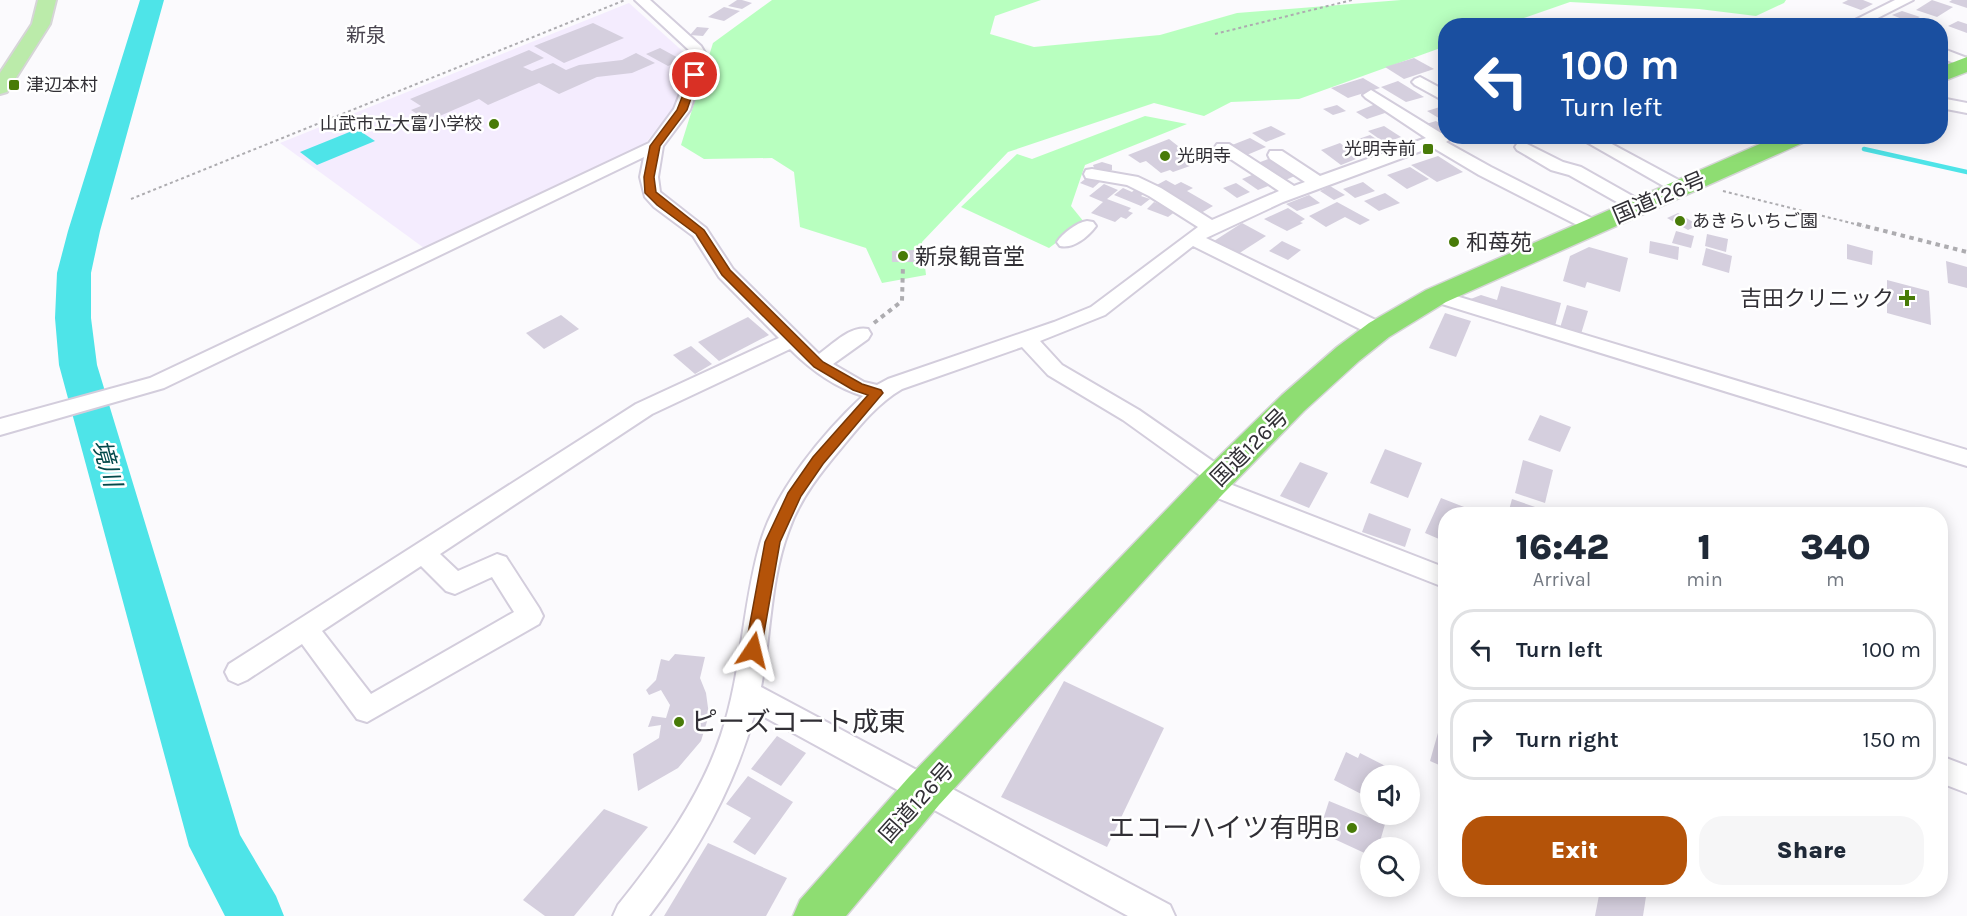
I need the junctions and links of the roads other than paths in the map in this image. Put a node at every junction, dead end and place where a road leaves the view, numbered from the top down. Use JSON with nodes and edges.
{"nodes":[{"id":1,"x":47,"y":0,"type":"edge"},
{"id":2,"x":642,"y":0,"type":"edge"},
{"id":3,"x":1906,"y":0,"type":"edge"},
{"id":4,"x":1868,"y":18,"type":"edge"},
{"id":5,"x":1948,"y":55,"type":"edge"},
{"id":6,"x":1967,"y":64,"type":"edge"},
{"id":7,"x":1948,"y":72,"type":"edge"},
{"id":8,"x":1420,"y":82,"type":"dead end"},
{"id":9,"x":0,"y":88,"type":"edge"},
{"id":10,"x":1438,"y":92,"type":"edge"},
{"id":11,"x":1371,"y":95,"type":"dead end"},
{"id":12,"x":1948,"y":104,"type":"edge"},
{"id":13,"x":1967,"y":108,"type":"edge"},
{"id":14,"x":1438,"y":138,"type":"edge"},
{"id":15,"x":1438,"y":140,"type":"edge"},
{"id":16,"x":1447,"y":144,"type":"edge"},
{"id":17,"x":1600,"y":144,"type":"edge"},
{"id":18,"x":1773,"y":144,"type":"edge"},
{"id":19,"x":655,"y":146,"type":"junction"},
{"id":20,"x":1223,"y":147,"type":"dead end"},
{"id":21,"x":1523,"y":147,"type":"dead end"},
{"id":22,"x":1276,"y":155,"type":"dead end"},
{"id":23,"x":1092,"y":174,"type":"dead end"},
{"id":24,"x":1319,"y":183,"type":"junction"},
{"id":25,"x":1685,"y":186,"type":"junction"},
{"id":26,"x":1292,"y":192,"type":"junction"},
{"id":27,"x":1637,"y":207,"type":"junction"},
{"id":28,"x":1087,"y":226,"type":"dead end"},
{"id":29,"x":1593,"y":226,"type":"junction"},
{"id":30,"x":1211,"y":227,"type":"junction"},
{"id":31,"x":1192,"y":238,"type":"junction"},
{"id":32,"x":1066,"y":242,"type":"dead end"},
{"id":33,"x":1436,"y":296,"type":"junction"},
{"id":34,"x":1379,"y":330,"type":"junction"},
{"id":35,"x":861,"y":334,"type":"road end"},
{"id":36,"x":1026,"y":339,"type":"junction"},
{"id":37,"x":792,"y":340,"type":"junction"},
{"id":38,"x":818,"y":364,"type":"junction"},
{"id":39,"x":877,"y":393,"type":"junction"},
{"id":40,"x":0,"y":427,"type":"edge"},
{"id":41,"x":1967,"y":458,"type":"edge"},
{"id":42,"x":1215,"y":482,"type":"junction"},
{"id":43,"x":423,"y":553,"type":"junction"},
{"id":44,"x":1438,"y":575,"type":"edge"},
{"id":45,"x":305,"y":629,"type":"junction"},
{"id":46,"x":238,"y":672,"type":"dead end"},
{"id":47,"x":746,"y":693,"type":"junction"},
{"id":48,"x":1948,"y":773,"type":"edge"},
{"id":49,"x":1967,"y":780,"type":"edge"},
{"id":50,"x":924,"y":791,"type":"junction"},
{"id":51,"x":629,"y":916,"type":"edge"},
{"id":52,"x":816,"y":916,"type":"edge"},
{"id":53,"x":1159,"y":916,"type":"edge"}],
"edges":[{"from":1,"to":9,"type":"main road"},
{"from":2,"to":19,"type":"street"},
{"from":3,"to":4,"type":"street"},
{"from":5,"to":6,"type":"street"},
{"from":6,"to":7,"type":"highway"},
{"from":8,"to":10,"type":"street"},
{"from":11,"to":14,"type":"street"},
{"from":12,"to":13,"type":"street"},
{"from":15,"to":24,"type":"street"},
{"from":16,"to":29,"type":"street"},
{"from":17,"to":25,"type":"street"},
{"from":18,"to":25,"type":"highway","name":"国道126号"},
{"from":19,"to":37,"type":"street"},
{"from":19,"to":40,"type":"street"},
{"from":20,"to":26,"type":"street"},
{"from":21,"to":27,"type":"street"},
{"from":22,"to":24,"type":"street"},
{"from":23,"to":30,"type":"street"},
{"from":24,"to":26,"type":"street"},
{"from":25,"to":27,"type":"highway","name":"国道126号"},
{"from":26,"to":30,"type":"street"},
{"from":27,"to":29,"type":"highway","name":"国道126号"},
{"from":28,"to":32,"type":"street"},
{"from":29,"to":33,"type":"highway","name":"国道126号"},
{"from":30,"to":31,"type":"street"},
{"from":31,"to":34,"type":"street"},
{"from":31,"to":36,"type":"street"},
{"from":33,"to":34,"type":"highway","name":"国道126号"},
{"from":33,"to":41,"type":"street"},
{"from":34,"to":42,"type":"highway","name":"国道126号"},
{"from":35,"to":38,"type":"street"},
{"from":36,"to":39,"type":"street"},
{"from":36,"to":42,"type":"street"},
{"from":37,"to":38,"type":"street"},
{"from":37,"to":43,"type":"street"},
{"from":38,"to":39,"type":"street"},
{"from":39,"to":47,"type":"street"},
{"from":42,"to":44,"type":"street"},
{"from":42,"to":50,"type":"highway","name":"国道126号"},
{"from":43,"to":45,"type":"street"},
{"from":43,"to":45,"type":"street"},
{"from":45,"to":46,"type":"street"},
{"from":47,"to":50,"type":"street"},
{"from":47,"to":51,"type":"street"},
{"from":48,"to":49,"type":"street"},
{"from":50,"to":52,"type":"highway","name":"国道126号"},
{"from":50,"to":53,"type":"street"}]}
